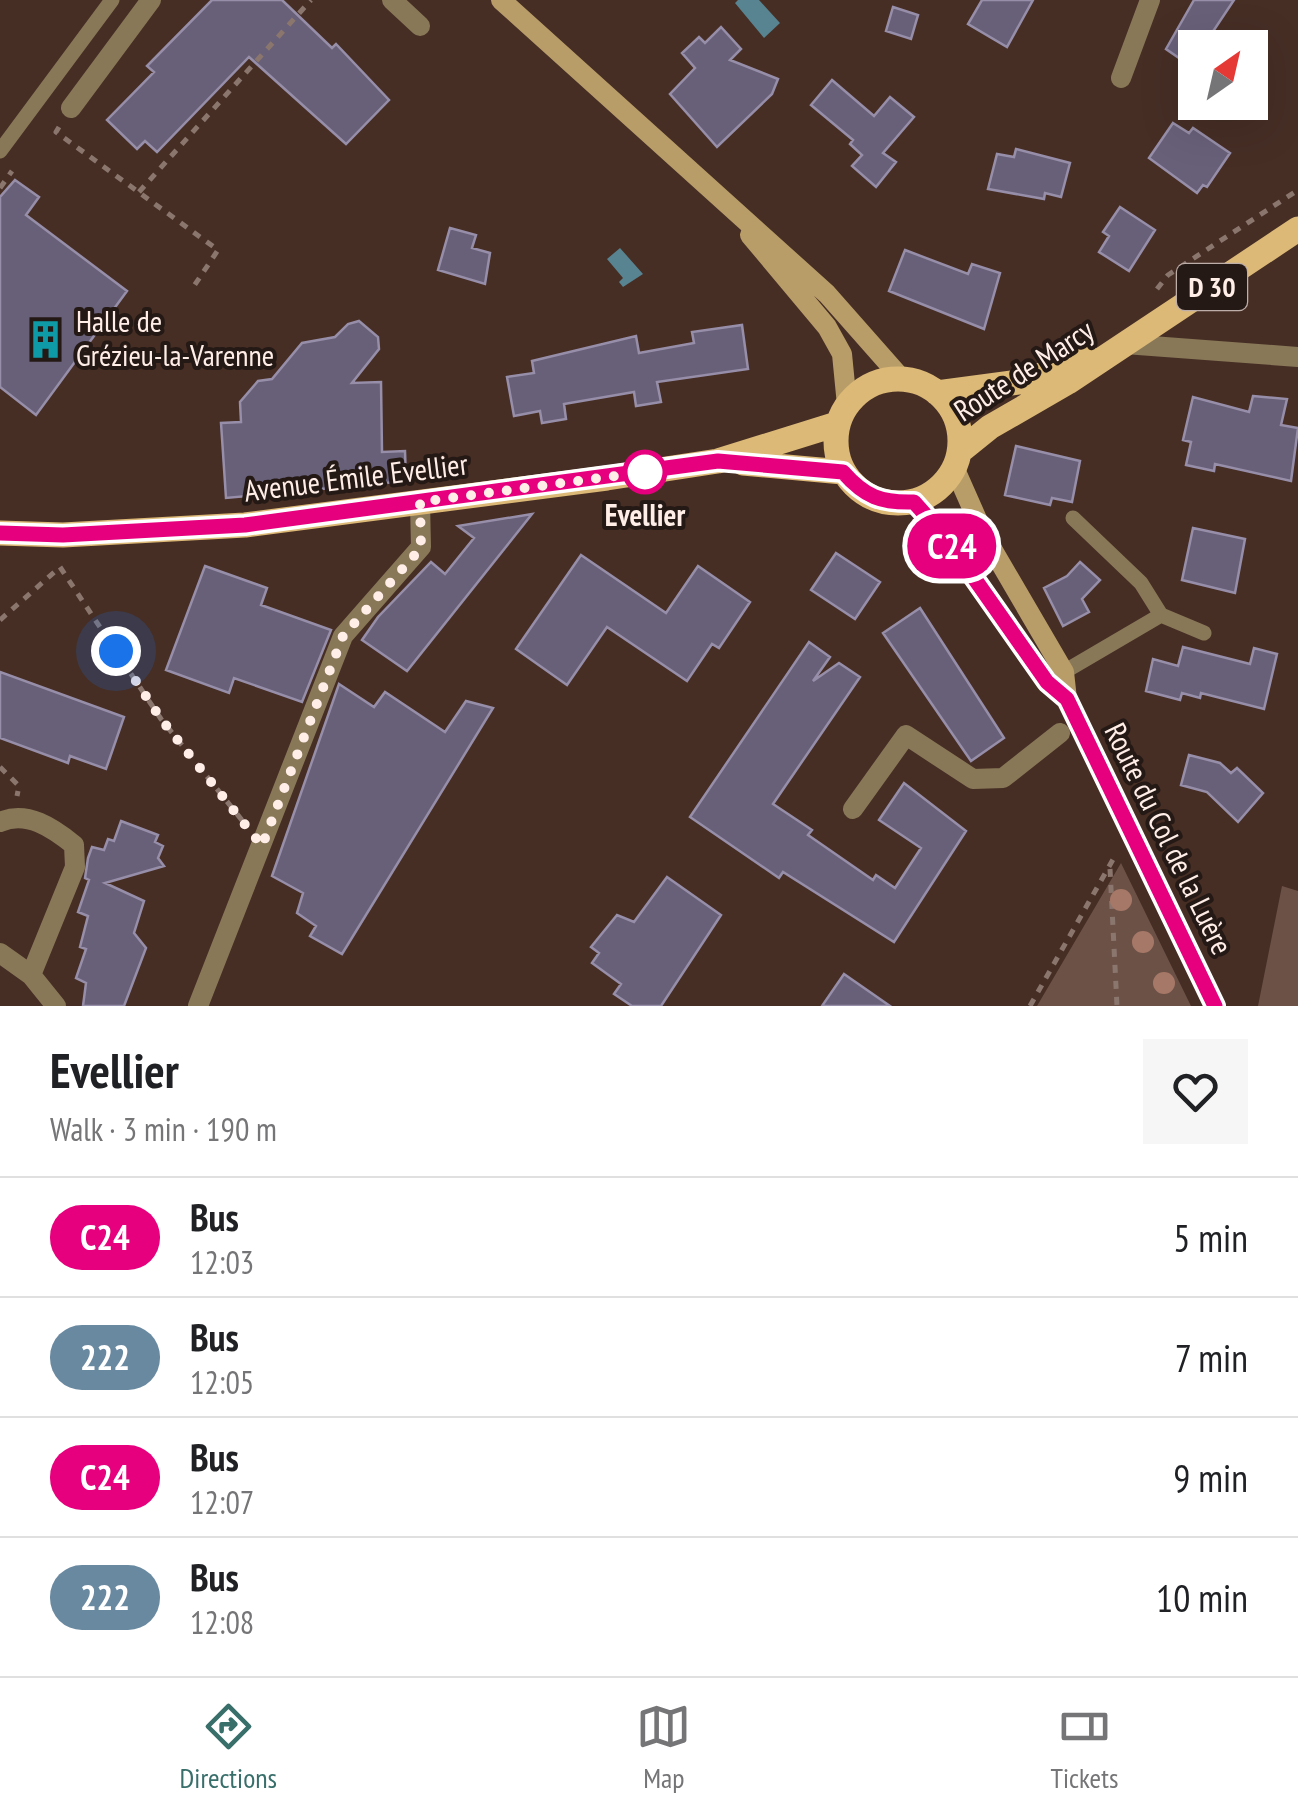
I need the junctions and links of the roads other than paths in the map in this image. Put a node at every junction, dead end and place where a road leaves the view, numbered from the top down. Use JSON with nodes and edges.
{"nodes":[{"id":1,"x":112,"y":0,"type":"edge"},
{"id":2,"x":151,"y":0,"type":"edge"},
{"id":3,"x":392,"y":0,"type":"edge"},
{"id":4,"x":502,"y":0,"type":"edge"},
{"id":5,"x":1150,"y":0,"type":"edge"},
{"id":6,"x":420,"y":26,"type":"dead end"},
{"id":7,"x":1120,"y":78,"type":"dead end"},
{"id":8,"x":72,"y":108,"type":"road end"},
{"id":9,"x":0,"y":150,"type":"edge"},
{"id":10,"x":727,"y":206,"type":"junction"},
{"id":11,"x":1298,"y":229,"type":"edge"},
{"id":12,"x":1125,"y":344,"type":"junction"},
{"id":13,"x":1298,"y":356,"type":"edge"},
{"id":14,"x":902,"y":379,"type":"junction"},
{"id":15,"x":938,"y":393,"type":"junction"},
{"id":16,"x":842,"y":414,"type":"junction"},
{"id":17,"x":957,"y":460,"type":"junction"},
{"id":18,"x":718,"y":461,"type":"junction"},
{"id":19,"x":843,"y":472,"type":"junction"},
{"id":20,"x":420,"y":502,"type":"junction"},
{"id":21,"x":914,"y":502,"type":"junction"},
{"id":22,"x":1073,"y":518,"type":"dead end"},
{"id":23,"x":3,"y":530,"type":"edge"},
{"id":24,"x":1161,"y":615,"type":"junction"},
{"id":25,"x":1204,"y":633,"type":"dead end"},
{"id":26,"x":1056,"y":677,"type":"junction"},
{"id":27,"x":1060,"y":733,"type":"dead end"},
{"id":28,"x":853,"y":809,"type":"dead end"},
{"id":29,"x":7,"y":819,"type":"edge"},
{"id":30,"x":0,"y":953,"type":"edge"},
{"id":31,"x":30,"y":975,"type":"junction"},
{"id":32,"x":56,"y":1006,"type":"edge"},
{"id":33,"x":198,"y":1006,"type":"edge"},
{"id":34,"x":1214,"y":1006,"type":"edge"}],
"edges":[{"from":1,"to":9,"type":"lane"},
{"from":2,"to":8,"type":"street"},
{"from":3,"to":6,"type":"street"},
{"from":4,"to":10,"type":"street"},
{"from":5,"to":7,"type":"street"},
{"from":10,"to":14,"type":"street"},
{"from":10,"to":16,"type":"street"},
{"from":11,"to":12,"type":"main road","name":"Route de Marcy","number":"D 30"},
{"from":12,"to":13,"type":"street"},
{"from":12,"to":15,"type":"main road","name":"Route de Marcy","number":"D 30"},
{"from":12,"to":17,"type":"main road","name":"Route de Marcy","number":"D 30"},
{"from":14,"to":15,"type":"main road"},
{"from":14,"to":16,"type":"main road"},
{"from":15,"to":17,"type":"main road"},
{"from":16,"to":18,"type":"main road","name":"Avenue Émile Evellier"},
{"from":16,"to":19,"type":"main road"},
{"from":17,"to":21,"type":"main road"},
{"from":17,"to":26,"type":"street","name":"Route du Col de la Luère"},
{"from":18,"to":19,"type":"main road","name":"Avenue Émile Evellier"},
{"from":18,"to":20,"type":"main road","name":"Avenue Émile Evellier"},
{"from":19,"to":21,"type":"main road"},
{"from":20,"to":23,"type":"main road","name":"Avenue Émile Evellier"},
{"from":20,"to":33,"type":"street"},
{"from":21,"to":26,"type":"street","name":"Route du Col de la Luère"},
{"from":22,"to":24,"type":"lane"},
{"from":24,"to":25,"type":"lane"},
{"from":24,"to":26,"type":"lane"},
{"from":26,"to":34,"type":"street","name":"Route du Col de la Luère"},
{"from":27,"to":28,"type":"street","name":"Route du Col de la Luère"},
{"from":29,"to":31,"type":"street"},
{"from":30,"to":31,"type":"street"},
{"from":31,"to":32,"type":"street"}]}
